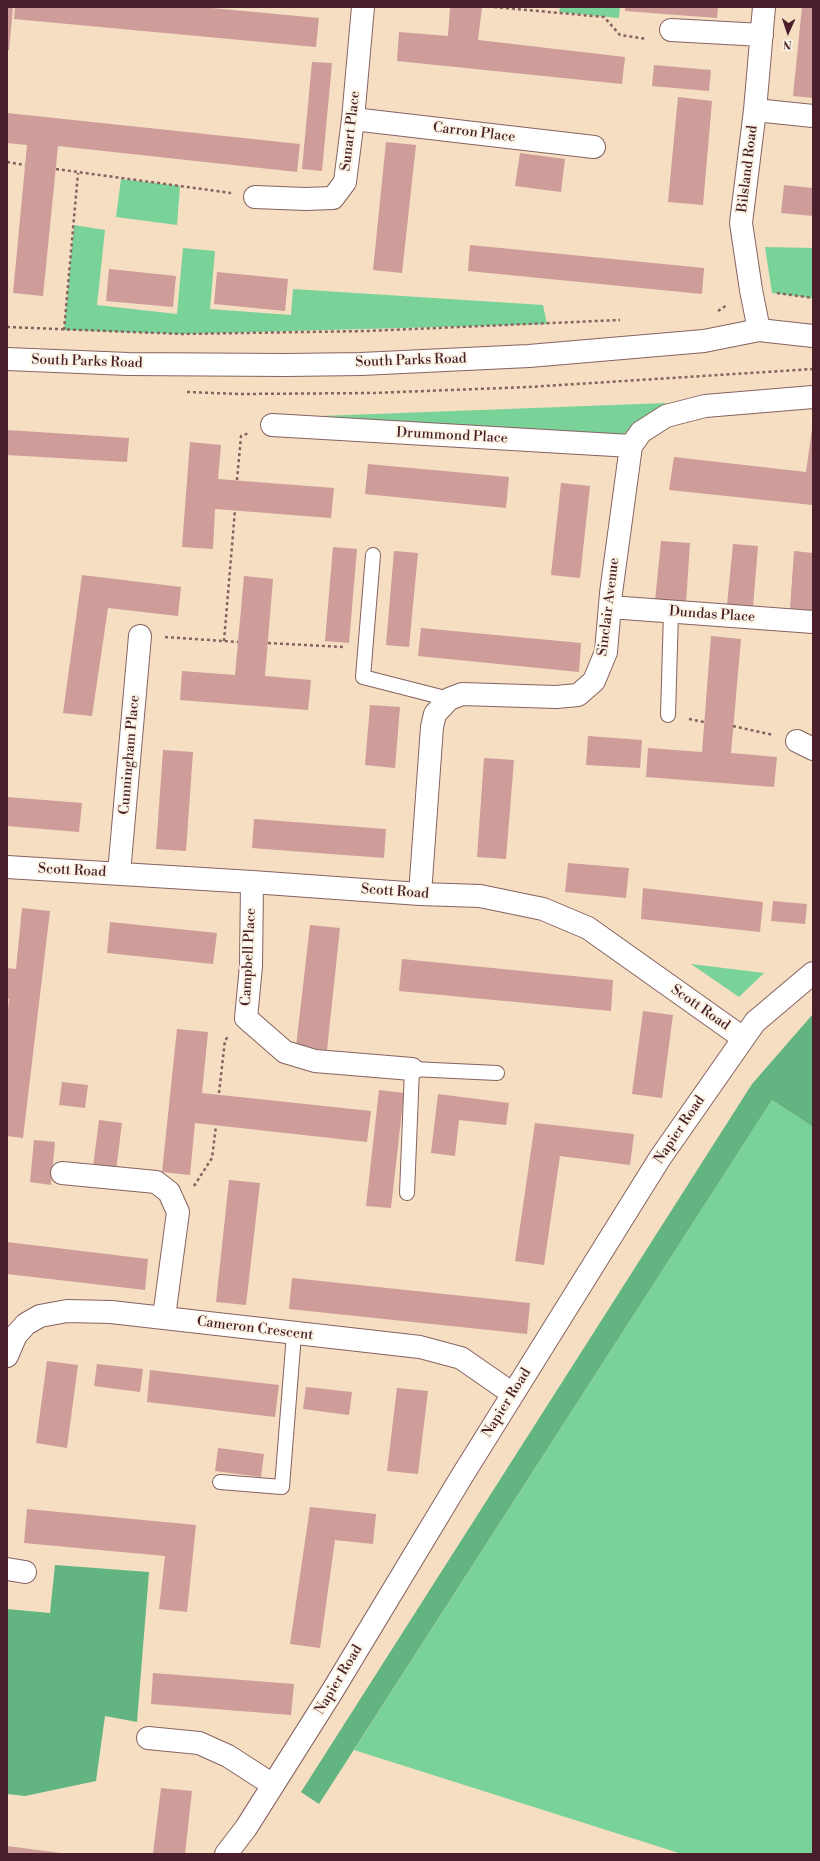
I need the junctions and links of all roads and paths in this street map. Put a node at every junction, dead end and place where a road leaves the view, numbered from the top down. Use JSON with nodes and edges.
{"nodes":[{"id":1,"x":363,"y":7,"type":"edge"},
{"id":2,"x":494,"y":7,"type":"edge"},
{"id":3,"x":764,"y":7,"type":"edge"},
{"id":4,"x":671,"y":30,"type":"joint"},
{"id":5,"x":762,"y":35,"type":"junction"},
{"id":6,"x":755,"y":110,"type":"junction"},
{"id":7,"x":813,"y":116,"type":"edge"},
{"id":8,"x":353,"y":119,"type":"junction"},
{"id":9,"x":594,"y":147,"type":"dead end"},
{"id":10,"x":7,"y":162,"type":"edge"},
{"id":11,"x":25,"y":165,"type":"dead end"},
{"id":12,"x":56,"y":170,"type":"dead end"},
{"id":13,"x":78,"y":173,"type":"junction"},
{"id":14,"x":255,"y":196,"type":"joint"},
{"id":15,"x":751,"y":290,"type":"junction"},
{"id":16,"x":813,"y":298,"type":"edge"},
{"id":17,"x":711,"y":315,"type":"dead end"},
{"id":18,"x":625,"y":320,"type":"dead end"},
{"id":19,"x":7,"y":327,"type":"edge"},
{"id":20,"x":64,"y":330,"type":"junction"},
{"id":21,"x":759,"y":330,"type":"junction"},
{"id":22,"x":813,"y":336,"type":"edge"},
{"id":23,"x":7,"y":359,"type":"edge"},
{"id":24,"x":813,"y":397,"type":"edge"},
{"id":25,"x":272,"y":425,"type":"joint"},
{"id":26,"x":632,"y":446,"type":"junction"},
{"id":27,"x":238,"y":480,"type":"dead end"},
{"id":28,"x":235,"y":510,"type":"dead end"},
{"id":29,"x":373,"y":555,"type":"dead end"},
{"id":30,"x":610,"y":607,"type":"junction"},
{"id":31,"x":671,"y":612,"type":"junction"},
{"id":32,"x":813,"y":622,"type":"edge"},
{"id":33,"x":140,"y":636,"type":"joint"},
{"id":34,"x":224,"y":641,"type":"junction"},
{"id":35,"x":238,"y":642,"type":"dead end"},
{"id":36,"x":268,"y":643,"type":"dead end"},
{"id":37,"x":366,"y":648,"type":"junction"},
{"id":38,"x":449,"y":699,"type":"junction"},
{"id":39,"x":668,"y":715,"type":"dead end"},
{"id":40,"x":733,"y":726,"type":"dead end"},
{"id":41,"x":805,"y":745,"type":"edge"},
{"id":42,"x":7,"y":867,"type":"edge"},
{"id":43,"x":119,"y":873,"type":"junction"},
{"id":44,"x":252,"y":882,"type":"junction"},
{"id":45,"x":420,"y":894,"type":"junction"},
{"id":46,"x":813,"y":973,"type":"edge"},
{"id":47,"x":246,"y":1018,"type":"junction"},
{"id":48,"x":743,"y":1038,"type":"junction"},
{"id":49,"x":412,"y":1069,"type":"junction"},
{"id":50,"x":497,"y":1073,"type":"dead end"},
{"id":51,"x":219,"y":1093,"type":"dead end"},
{"id":52,"x":216,"y":1126,"type":"dead end"},
{"id":53,"x":62,"y":1173,"type":"dead end"},
{"id":54,"x":406,"y":1193,"type":"dead end"},
{"id":55,"x":178,"y":1212,"type":"junction"},
{"id":56,"x":164,"y":1318,"type":"junction"},
{"id":57,"x":12,"y":1332,"type":"edge"},
{"id":58,"x":294,"y":1334,"type":"junction"},
{"id":59,"x":7,"y":1356,"type":"edge"},
{"id":60,"x":513,"y":1394,"type":"junction"},
{"id":61,"x":220,"y":1482,"type":"dead end"},
{"id":62,"x":148,"y":1738,"type":"dead end"},
{"id":63,"x":273,"y":1785,"type":"junction"},
{"id":64,"x":226,"y":1854,"type":"edge"}],
"edges":[{"from":1,"to":8,"type":"street","name":"Sunart Place"},
{"from":2,"to":4,"type":"path"},
{"from":3,"to":5,"type":"street","name":"Bilsland Road"},
{"from":4,"to":5,"type":"street"},
{"from":5,"to":6,"type":"street","name":"Bilsland Road"},
{"from":6,"to":7,"type":"street"},
{"from":6,"to":15,"type":"street","name":"Bilsland Road"},
{"from":8,"to":9,"type":"street","name":"Carron Place"},
{"from":8,"to":14,"type":"street","name":"Sunart Place"},
{"from":10,"to":11,"type":"path"},
{"from":12,"to":13,"type":"path"},
{"from":13,"to":14,"type":"path"},
{"from":13,"to":20,"type":"path"},
{"from":15,"to":16,"type":"path"},
{"from":15,"to":17,"type":"path"},
{"from":15,"to":21,"type":"street","name":"Bilsland Road"},
{"from":18,"to":20,"type":"path"},
{"from":19,"to":20,"type":"path"},
{"from":21,"to":22,"type":"street","name":"South Parks Road"},
{"from":21,"to":23,"type":"street","name":"South Parks Road"},
{"from":24,"to":26,"type":"street","name":"Sinclair Avenue"},
{"from":25,"to":26,"type":"street","name":"Drummond Place"},
{"from":25,"to":27,"type":"path"},
{"from":26,"to":30,"type":"street","name":"Sinclair Avenue"},
{"from":28,"to":34,"type":"path"},
{"from":29,"to":37,"type":"lane"},
{"from":30,"to":31,"type":"street","name":"Dundas Place"},
{"from":30,"to":38,"type":"street","name":"Sinclair Avenue"},
{"from":31,"to":32,"type":"street","name":"Dundas Place"},
{"from":31,"to":39,"type":"lane"},
{"from":33,"to":34,"type":"path"},
{"from":33,"to":43,"type":"street","name":"Cunningham Place"},
{"from":34,"to":35,"type":"path"},
{"from":36,"to":37,"type":"path"},
{"from":37,"to":38,"type":"lane"},
{"from":38,"to":45,"type":"street"},
{"from":40,"to":41,"type":"path"},
{"from":42,"to":43,"type":"street","name":"Scott Road"},
{"from":43,"to":44,"type":"street","name":"Scott Road"},
{"from":44,"to":45,"type":"street","name":"Scott Road"},
{"from":44,"to":47,"type":"street","name":"Campbell Place"},
{"from":45,"to":48,"type":"street","name":"Scott Road"},
{"from":46,"to":48,"type":"street","name":"Napier Road"},
{"from":47,"to":49,"type":"street","name":"Campbell Place"},
{"from":47,"to":51,"type":"path"},
{"from":48,"to":60,"type":"street","name":"Napier Road"},
{"from":49,"to":50,"type":"lane"},
{"from":49,"to":54,"type":"lane"},
{"from":52,"to":55,"type":"path"},
{"from":53,"to":55,"type":"street"},
{"from":55,"to":56,"type":"street"},
{"from":56,"to":57,"type":"street","name":"Cameron Crescent"},
{"from":56,"to":58,"type":"street","name":"Cameron Crescent"},
{"from":57,"to":59,"type":"street","name":"Cameron Crescent"},
{"from":58,"to":60,"type":"street","name":"Cameron Crescent"},
{"from":58,"to":61,"type":"lane"},
{"from":60,"to":63,"type":"street","name":"Napier Road"},
{"from":62,"to":63,"type":"street"},
{"from":63,"to":64,"type":"street","name":"Napier Road"}]}
